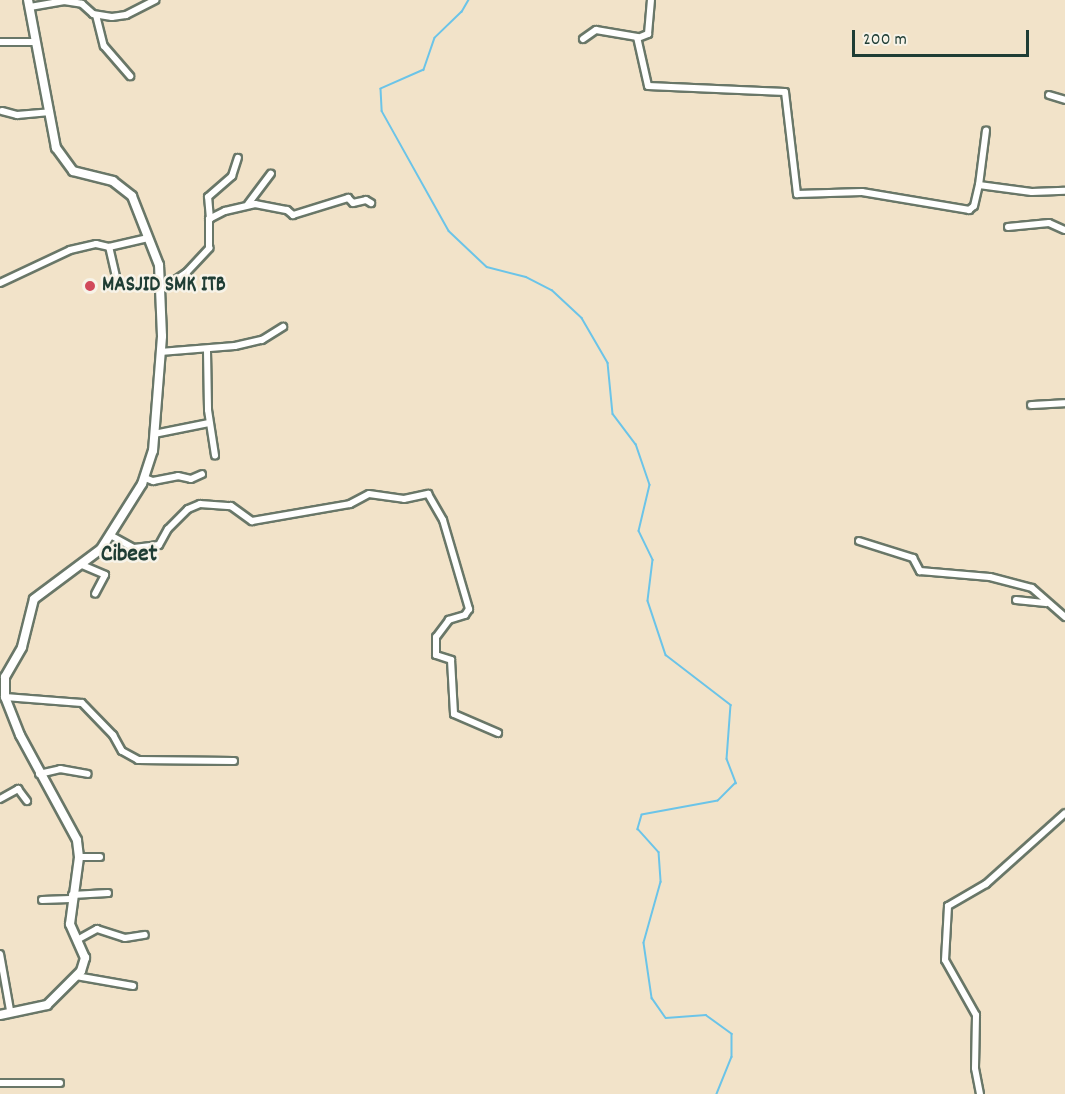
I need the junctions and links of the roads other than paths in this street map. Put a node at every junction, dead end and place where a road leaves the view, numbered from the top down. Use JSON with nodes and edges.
{"nodes":[{"id":1,"x":155,"y":0,"type":"edge"},
{"id":2,"x":651,"y":0,"type":"edge"},
{"id":3,"x":29,"y":3,"type":"edge"},
{"id":4,"x":96,"y":15,"type":"junction"},
{"id":5,"x":638,"y":38,"type":"junction"},
{"id":6,"x":583,"y":39,"type":"dead end"},
{"id":7,"x":0,"y":42,"type":"edge"},
{"id":8,"x":36,"y":42,"type":"junction"},
{"id":9,"x":130,"y":76,"type":"dead end"},
{"id":10,"x":1050,"y":95,"type":"dead end"},
{"id":11,"x":1065,"y":100,"type":"edge"},
{"id":12,"x":2,"y":111,"type":"dead end"},
{"id":13,"x":50,"y":112,"type":"junction"},
{"id":14,"x":986,"y":130,"type":"dead end"},
{"id":15,"x":238,"y":158,"type":"dead end"},
{"id":16,"x":271,"y":174,"type":"dead end"},
{"id":17,"x":979,"y":185,"type":"junction"},
{"id":18,"x":1065,"y":192,"type":"edge"},
{"id":19,"x":371,"y":203,"type":"dead end"},
{"id":20,"x":249,"y":204,"type":"junction"},
{"id":21,"x":210,"y":219,"type":"junction"},
{"id":22,"x":1008,"y":227,"type":"dead end"},
{"id":23,"x":1065,"y":230,"type":"edge"},
{"id":24,"x":148,"y":238,"type":"junction"},
{"id":25,"x":109,"y":247,"type":"junction"},
{"id":26,"x":117,"y":281,"type":"dead end"},
{"id":27,"x":0,"y":283,"type":"edge"},
{"id":28,"x":162,"y":289,"type":"junction"},
{"id":29,"x":283,"y":327,"type":"dead end"},
{"id":30,"x":207,"y":351,"type":"junction"},
{"id":31,"x":160,"y":352,"type":"junction"},
{"id":32,"x":1065,"y":403,"type":"edge"},
{"id":33,"x":1031,"y":405,"type":"dead end"},
{"id":34,"x":209,"y":423,"type":"junction"},
{"id":35,"x":154,"y":434,"type":"junction"},
{"id":36,"x":215,"y":455,"type":"dead end"},
{"id":37,"x":202,"y":474,"type":"dead end"},
{"id":38,"x":145,"y":478,"type":"junction"},
{"id":39,"x":112,"y":536,"type":"junction"},
{"id":40,"x":859,"y":540,"type":"dead end"},
{"id":41,"x":82,"y":565,"type":"junction"},
{"id":42,"x":94,"y":594,"type":"dead end"},
{"id":43,"x":1016,"y":600,"type":"dead end"},
{"id":44,"x":1046,"y":603,"type":"junction"},
{"id":45,"x":1065,"y":617,"type":"edge"},
{"id":46,"x":3,"y":693,"type":"edge"},
{"id":47,"x":498,"y":733,"type":"dead end"},
{"id":48,"x":234,"y":760,"type":"dead end"},
{"id":49,"x":38,"y":774,"type":"junction"},
{"id":50,"x":88,"y":774,"type":"dead end"},
{"id":51,"x":0,"y":799,"type":"edge"},
{"id":52,"x":27,"y":801,"type":"dead end"},
{"id":53,"x":1065,"y":813,"type":"edge"},
{"id":54,"x":79,"y":857,"type":"junction"},
{"id":55,"x":100,"y":857,"type":"dead end"},
{"id":56,"x":108,"y":893,"type":"dead end"},
{"id":57,"x":71,"y":897,"type":"junction"},
{"id":58,"x":42,"y":900,"type":"dead end"},
{"id":59,"x":145,"y":935,"type":"dead end"},
{"id":60,"x":77,"y":940,"type":"junction"},
{"id":61,"x":0,"y":954,"type":"edge"},
{"id":62,"x":76,"y":976,"type":"junction"},
{"id":63,"x":133,"y":986,"type":"dead end"},
{"id":64,"x":10,"y":1010,"type":"junction"},
{"id":65,"x":0,"y":1015,"type":"edge"},
{"id":66,"x":0,"y":1083,"type":"edge"},
{"id":67,"x":60,"y":1083,"type":"dead end"},
{"id":68,"x":980,"y":1094,"type":"edge"}],
"edges":[{"from":1,"to":4,"type":"street"},
{"from":2,"to":5,"type":"street"},
{"from":3,"to":4,"type":"street"},
{"from":3,"to":8,"type":"main road"},
{"from":4,"to":9,"type":"street"},
{"from":5,"to":6,"type":"street"},
{"from":5,"to":17,"type":"street"},
{"from":7,"to":8,"type":"street"},
{"from":8,"to":13,"type":"main road"},
{"from":10,"to":11,"type":"street"},
{"from":12,"to":13,"type":"street"},
{"from":13,"to":24,"type":"main road"},
{"from":14,"to":17,"type":"street"},
{"from":15,"to":21,"type":"street"},
{"from":16,"to":20,"type":"street"},
{"from":17,"to":18,"type":"street"},
{"from":19,"to":20,"type":"street"},
{"from":20,"to":21,"type":"street"},
{"from":21,"to":28,"type":"street"},
{"from":22,"to":23,"type":"street"},
{"from":24,"to":25,"type":"street"},
{"from":24,"to":28,"type":"main road"},
{"from":25,"to":26,"type":"street"},
{"from":25,"to":27,"type":"street"},
{"from":28,"to":31,"type":"main road"},
{"from":29,"to":30,"type":"street"},
{"from":30,"to":31,"type":"street"},
{"from":30,"to":34,"type":"street"},
{"from":31,"to":35,"type":"main road"},
{"from":32,"to":33,"type":"street"},
{"from":34,"to":35,"type":"street"},
{"from":34,"to":36,"type":"street"},
{"from":35,"to":38,"type":"main road"},
{"from":37,"to":38,"type":"street"},
{"from":38,"to":39,"type":"main road"},
{"from":39,"to":41,"type":"main road"},
{"from":39,"to":47,"type":"street"},
{"from":40,"to":44,"type":"street"},
{"from":41,"to":42,"type":"street"},
{"from":41,"to":46,"type":"main road"},
{"from":43,"to":44,"type":"street"},
{"from":44,"to":45,"type":"street"},
{"from":46,"to":48,"type":"street"},
{"from":46,"to":49,"type":"main road"},
{"from":49,"to":50,"type":"street"},
{"from":49,"to":54,"type":"main road"},
{"from":51,"to":52,"type":"street"},
{"from":53,"to":68,"type":"street"},
{"from":54,"to":55,"type":"street"},
{"from":54,"to":57,"type":"main road"},
{"from":56,"to":57,"type":"street"},
{"from":57,"to":58,"type":"street"},
{"from":57,"to":60,"type":"main road"},
{"from":59,"to":60,"type":"street"},
{"from":60,"to":62,"type":"main road"},
{"from":61,"to":64,"type":"street"},
{"from":62,"to":63,"type":"street"},
{"from":62,"to":64,"type":"main road"},
{"from":64,"to":65,"type":"main road"},
{"from":66,"to":67,"type":"street"}]}
